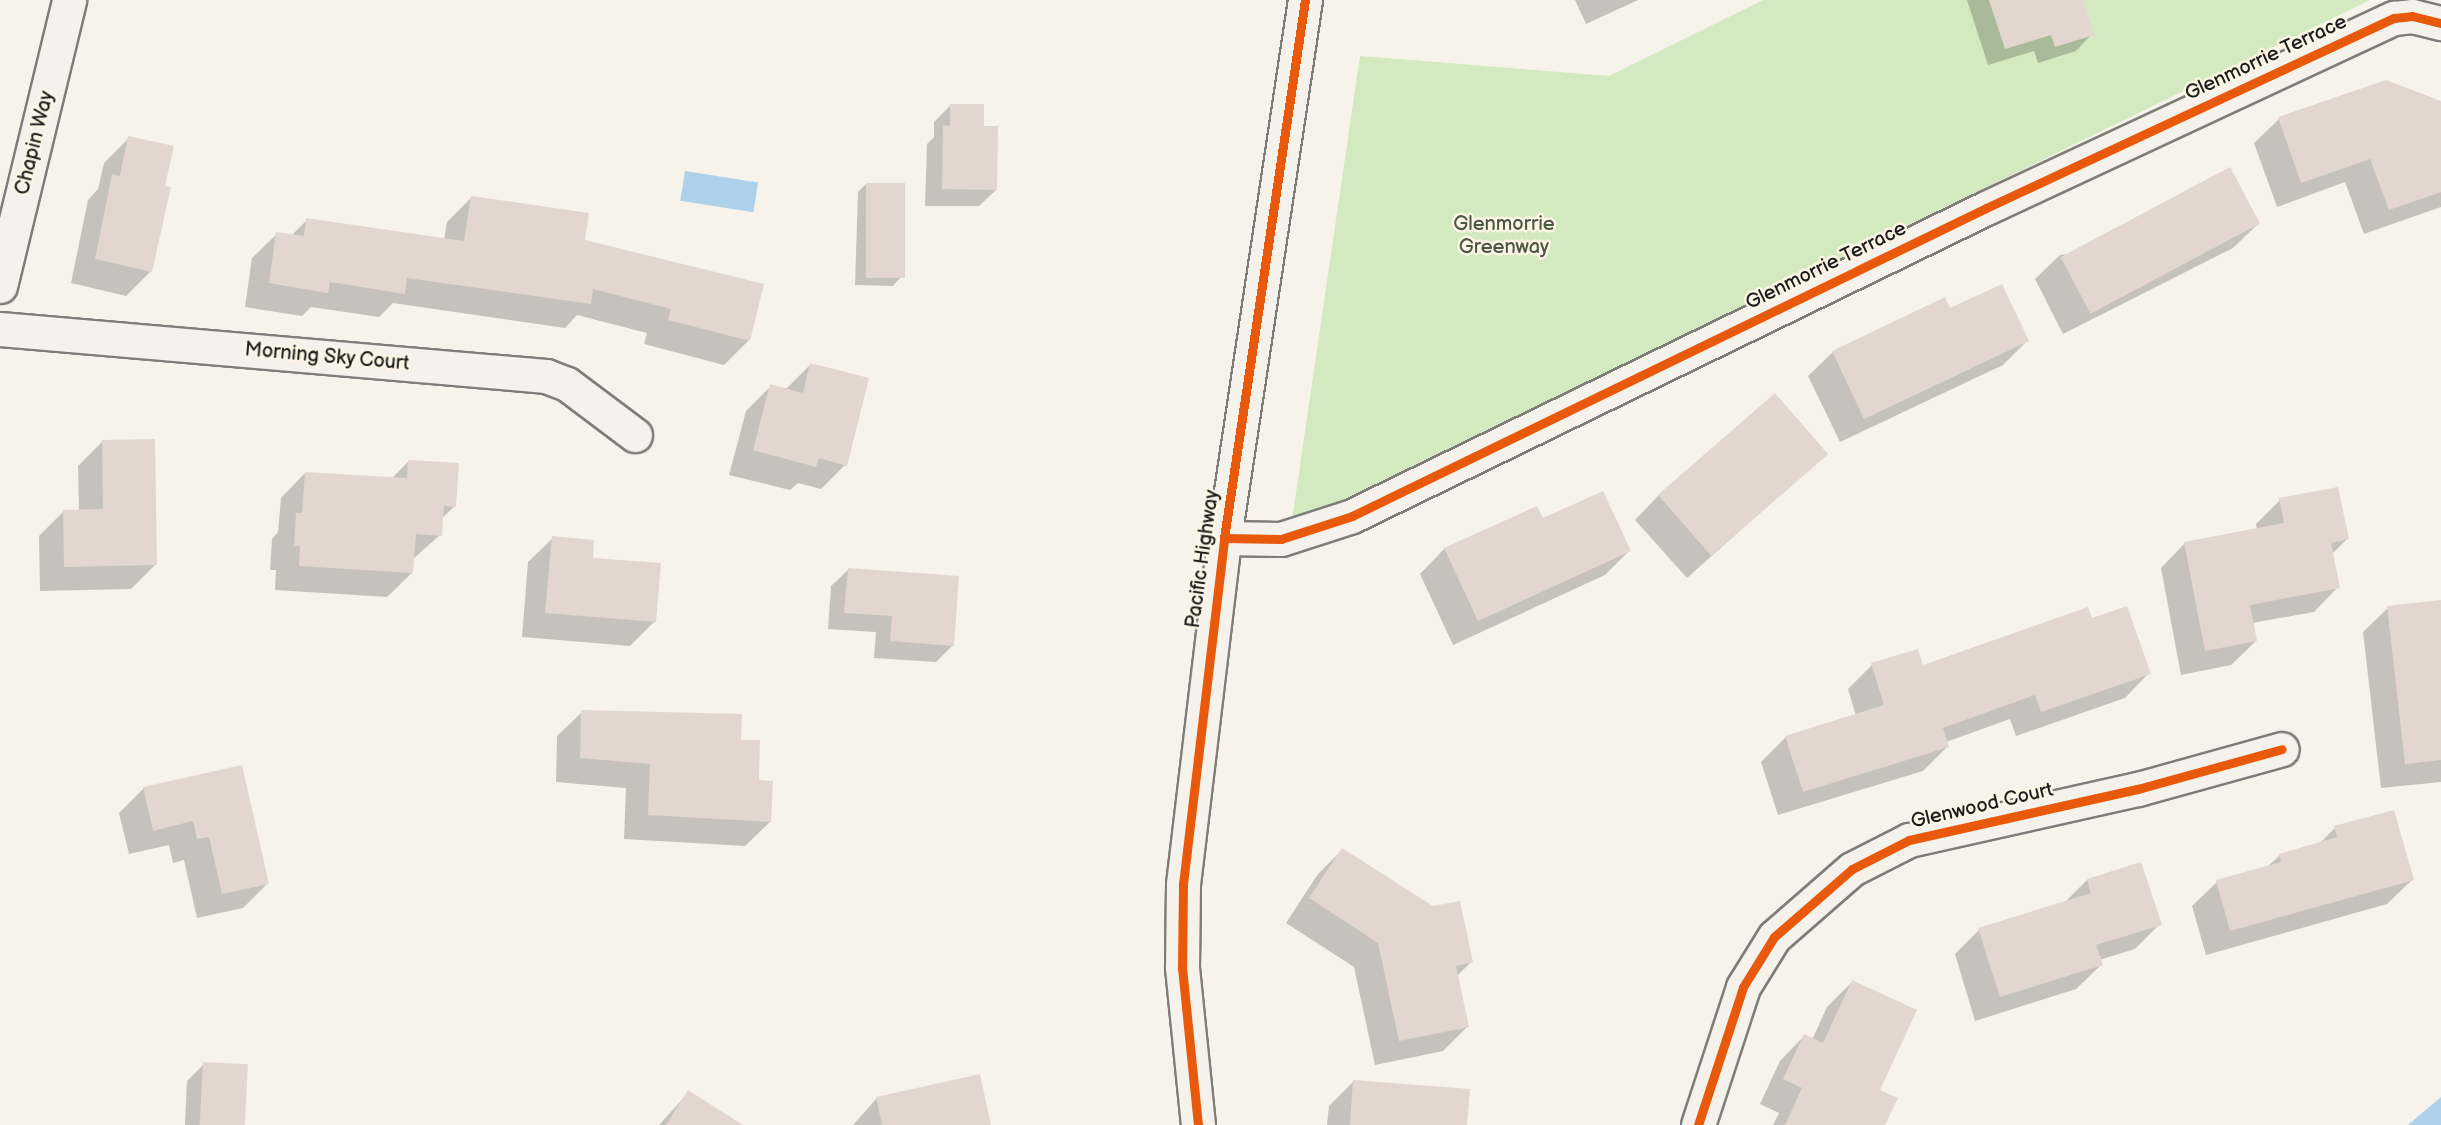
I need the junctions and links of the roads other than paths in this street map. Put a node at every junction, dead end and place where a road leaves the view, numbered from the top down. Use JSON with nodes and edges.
{"nodes":[{"id":1,"x":69,"y":0,"type":"edge"},
{"id":2,"x":1305,"y":0,"type":"edge"},
{"id":3,"x":2441,"y":23,"type":"edge"},
{"id":4,"x":0,"y":286,"type":"edge"},
{"id":5,"x":0,"y":329,"type":"edge"},
{"id":6,"x":635,"y":435,"type":"dead end"},
{"id":7,"x":1224,"y":538,"type":"junction"},
{"id":8,"x":2282,"y":749,"type":"dead end"},
{"id":9,"x":1198,"y":1125,"type":"edge"},
{"id":10,"x":1698,"y":1125,"type":"edge"}],
"edges":[{"from":1,"to":4,"type":"street","name":"Chapin Way"},
{"from":2,"to":7,"type":"street","name":"Pacific Highway"},
{"from":3,"to":7,"type":"street","name":"Glenmorrie Terrace"},
{"from":5,"to":6,"type":"street","name":"Morning Sky Court"},
{"from":7,"to":9,"type":"street","name":"Pacific Highway"},
{"from":8,"to":10,"type":"street","name":"Glenwood Court"}]}
